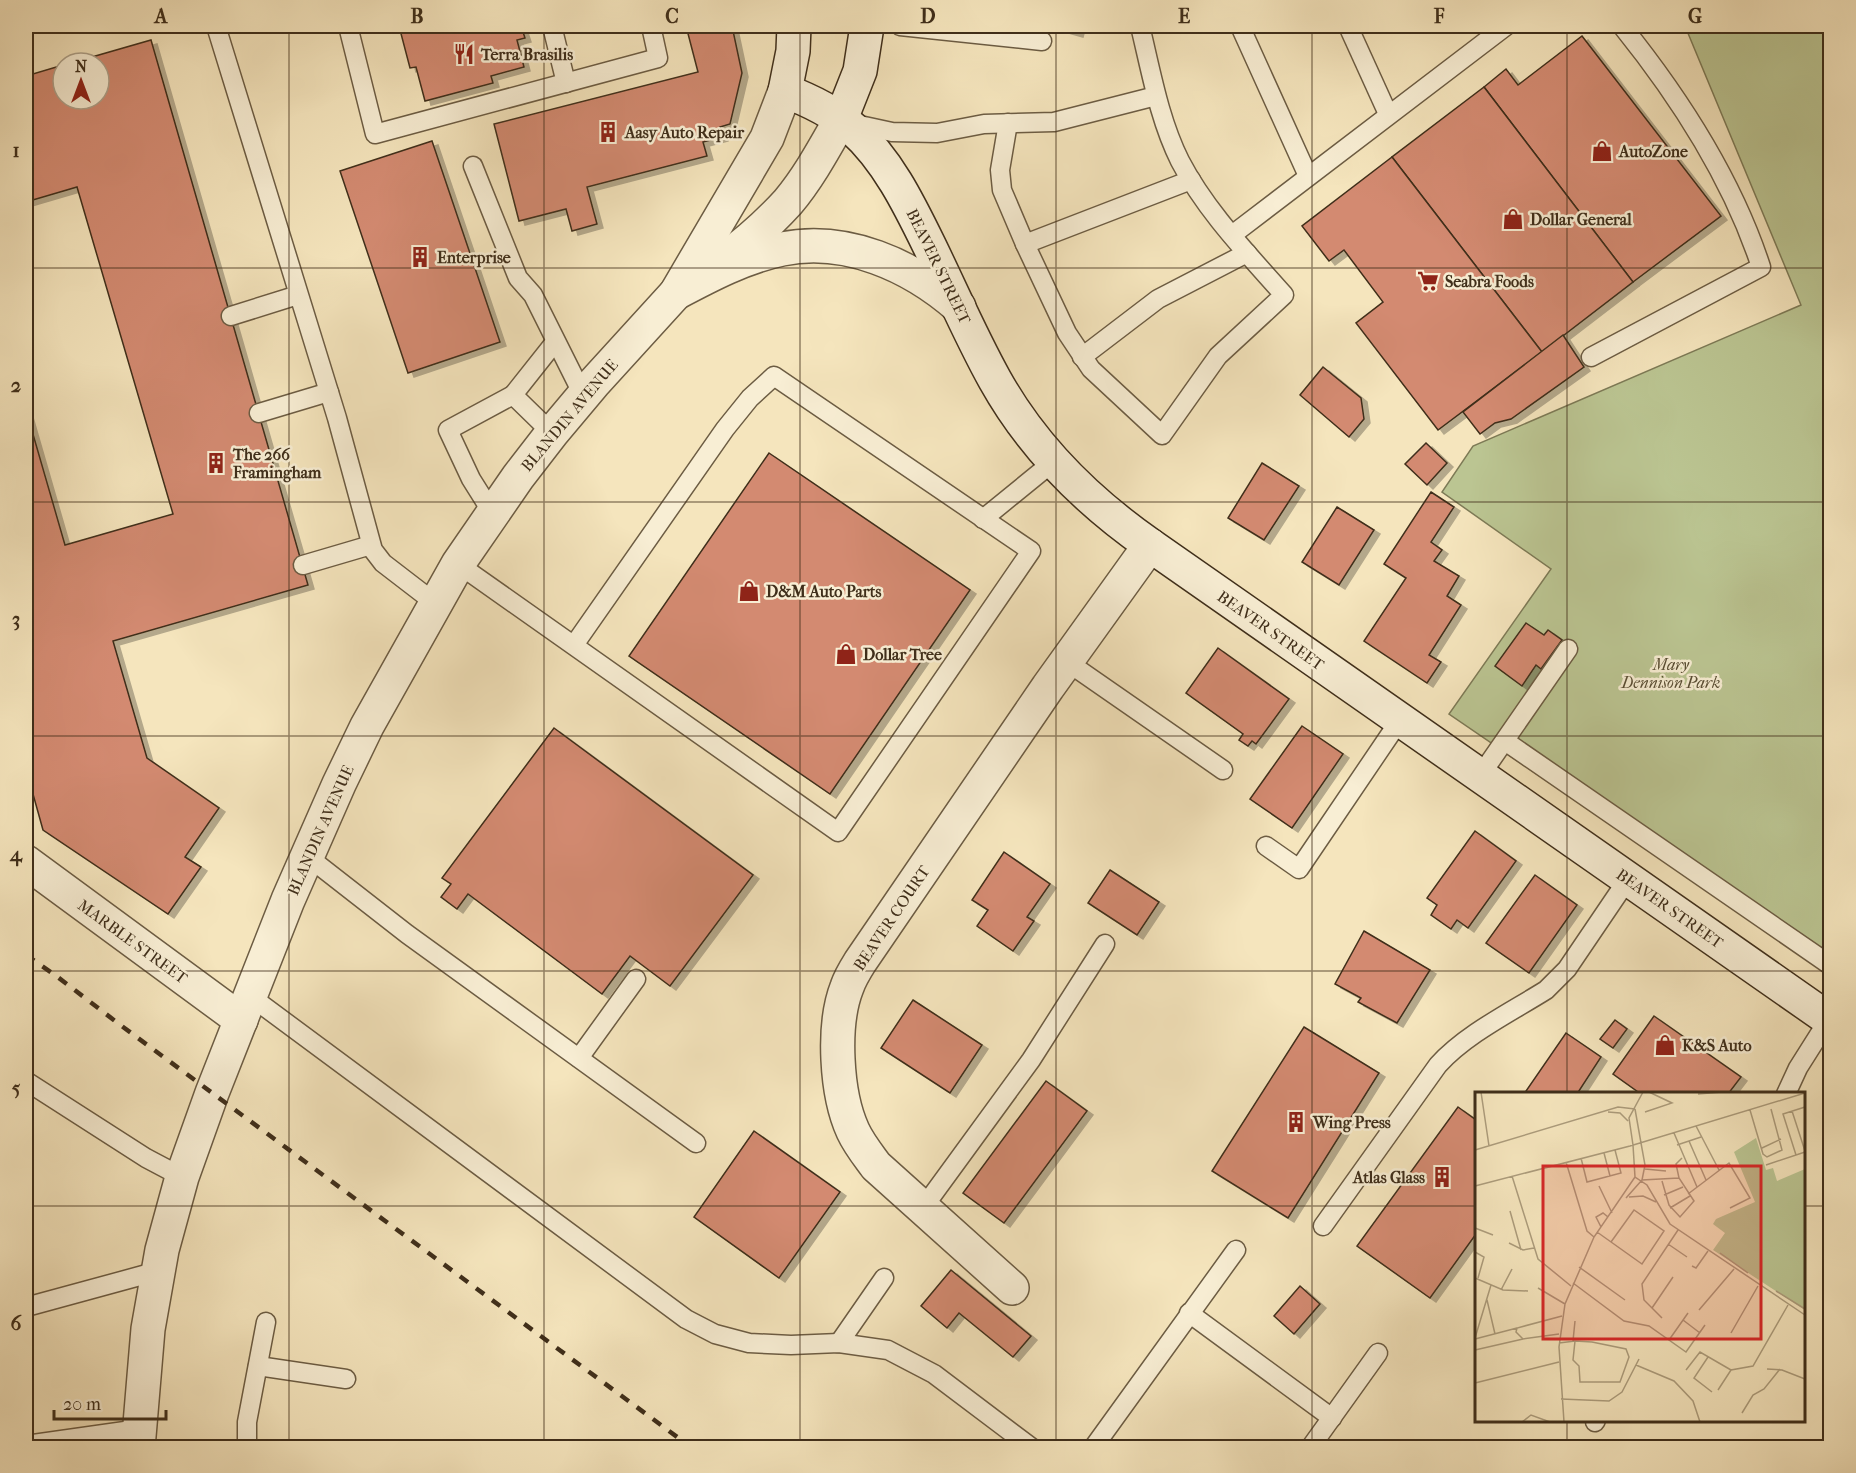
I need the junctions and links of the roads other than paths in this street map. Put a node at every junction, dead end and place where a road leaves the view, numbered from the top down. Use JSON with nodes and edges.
{"nodes":[{"id":1,"x":216,"y":26,"type":"edge"},
{"id":2,"x":348,"y":26,"type":"edge"},
{"id":3,"x":552,"y":26,"type":"edge"},
{"id":4,"x":651,"y":26,"type":"edge"},
{"id":5,"x":794,"y":26,"type":"edge"},
{"id":6,"x":867,"y":26,"type":"edge"},
{"id":7,"x":900,"y":26,"type":"edge"},
{"id":8,"x":1140,"y":26,"type":"edge"},
{"id":9,"x":1239,"y":26,"type":"edge"},
{"id":10,"x":1348,"y":26,"type":"edge"},
{"id":11,"x":1622,"y":26,"type":"edge"},
{"id":12,"x":937,"y":28,"type":"edge"},
{"id":13,"x":1496,"y":28,"type":"edge"},
{"id":14,"x":1042,"y":41,"type":"dead end"},
{"id":15,"x":567,"y":82,"type":"junction"},
{"id":16,"x":785,"y":91,"type":"junction"},
{"id":17,"x":1156,"y":96,"type":"junction"},
{"id":18,"x":1388,"y":114,"type":"junction"},
{"id":19,"x":842,"y":119,"type":"junction"},
{"id":20,"x":1008,"y":123,"type":"junction"},
{"id":21,"x":473,"y":166,"type":"dead end"},
{"id":22,"x":1308,"y":176,"type":"junction"},
{"id":23,"x":1191,"y":180,"type":"junction"},
{"id":24,"x":1232,"y":235,"type":"junction"},
{"id":25,"x":1025,"y":244,"type":"junction"},
{"id":26,"x":1247,"y":253,"type":"junction"},
{"id":27,"x":676,"y":293,"type":"junction"},
{"id":28,"x":298,"y":295,"type":"junction"},
{"id":29,"x":959,"y":307,"type":"junction"},
{"id":30,"x":231,"y":316,"type":"dead end"},
{"id":31,"x":555,"y":342,"type":"junction"},
{"id":32,"x":1082,"y":357,"type":"junction"},
{"id":33,"x":1591,"y":357,"type":"dead end"},
{"id":34,"x":329,"y":392,"type":"junction"},
{"id":35,"x":513,"y":395,"type":"junction"},
{"id":36,"x":583,"y":395,"type":"junction"},
{"id":37,"x":259,"y":413,"type":"dead end"},
{"id":38,"x":552,"y":434,"type":"junction"},
{"id":39,"x":1053,"y":462,"type":"junction"},
{"id":40,"x":493,"y":514,"type":"junction"},
{"id":41,"x":983,"y":519,"type":"junction"},
{"id":42,"x":371,"y":545,"type":"junction"},
{"id":43,"x":1150,"y":545,"type":"junction"},
{"id":44,"x":458,"y":564,"type":"junction"},
{"id":45,"x":303,"y":565,"type":"dead end"},
{"id":46,"x":435,"y":603,"type":"junction"},
{"id":47,"x":574,"y":645,"type":"junction"},
{"id":48,"x":1569,"y":649,"type":"dead end"},
{"id":49,"x":1066,"y":661,"type":"junction"},
{"id":50,"x":1400,"y":720,"type":"junction"},
{"id":51,"x":1504,"y":741,"type":"junction"},
{"id":52,"x":1223,"y":770,"type":"dead end"},
{"id":53,"x":1480,"y":776,"type":"junction"},
{"id":54,"x":1266,"y":846,"type":"dead end"},
{"id":55,"x":307,"y":855,"type":"junction"},
{"id":56,"x":26,"y":862,"type":"edge"},
{"id":57,"x":1628,"y":879,"type":"junction"},
{"id":58,"x":1105,"y":944,"type":"dead end"},
{"id":59,"x":1830,"y":965,"type":"edge"},
{"id":60,"x":636,"y":978,"type":"dead end"},
{"id":61,"x":245,"y":1008,"type":"junction"},
{"id":62,"x":1830,"y":1020,"type":"edge"},
{"id":63,"x":579,"y":1058,"type":"junction"},
{"id":64,"x":26,"y":1081,"type":"edge"},
{"id":65,"x":1786,"y":1092,"type":"edge"},
{"id":66,"x":696,"y":1143,"type":"dead end"},
{"id":67,"x":182,"y":1177,"type":"junction"},
{"id":68,"x":923,"y":1208,"type":"junction"},
{"id":69,"x":1323,"y":1226,"type":"dead end"},
{"id":70,"x":1236,"y":1250,"type":"dead end"},
{"id":71,"x":158,"y":1271,"type":"junction"},
{"id":72,"x":884,"y":1278,"type":"dead end"},
{"id":73,"x":1012,"y":1288,"type":"dead end"},
{"id":74,"x":26,"y":1307,"type":"edge"},
{"id":75,"x":1189,"y":1313,"type":"junction"},
{"id":76,"x":267,"y":1322,"type":"dead end"},
{"id":77,"x":839,"y":1342,"type":"junction"},
{"id":78,"x":1378,"y":1353,"type":"dead end"},
{"id":79,"x":258,"y":1366,"type":"junction"},
{"id":80,"x":346,"y":1379,"type":"dead end"},
{"id":81,"x":1332,"y":1418,"type":"junction"},
{"id":82,"x":138,"y":1438,"type":"edge"},
{"id":83,"x":26,"y":1444,"type":"edge"},
{"id":84,"x":247,"y":1448,"type":"edge"},
{"id":85,"x":1032,"y":1448,"type":"edge"},
{"id":86,"x":1092,"y":1448,"type":"edge"},
{"id":87,"x":1310,"y":1448,"type":"edge"}],
"edges":[{"from":1,"to":28,"type":"lane"},
{"from":2,"to":15,"type":"lane"},
{"from":3,"to":15,"type":"lane"},
{"from":4,"to":15,"type":"lane"},
{"from":5,"to":16,"type":"street"},
{"from":6,"to":19,"type":"street"},
{"from":7,"to":12,"type":"lane"},
{"from":8,"to":17,"type":"lane"},
{"from":9,"to":22,"type":"lane"},
{"from":10,"to":18,"type":"lane"},
{"from":11,"to":33,"type":"lane"},
{"from":12,"to":14,"type":"lane"},
{"from":13,"to":18,"type":"lane"},
{"from":16,"to":19,"type":"street","name":"BEAVER STREET"},
{"from":16,"to":27,"type":"street","name":"BLANDIN AVENUE"},
{"from":17,"to":20,"type":"lane"},
{"from":17,"to":23,"type":"lane"},
{"from":18,"to":22,"type":"lane"},
{"from":19,"to":20,"type":"lane"},
{"from":19,"to":27,"type":"street","name":"BLANDIN AVENUE"},
{"from":19,"to":29,"type":"street","name":"BEAVER STREET"},
{"from":20,"to":25,"type":"lane"},
{"from":21,"to":31,"type":"lane"},
{"from":22,"to":24,"type":"lane"},
{"from":23,"to":24,"type":"lane"},
{"from":23,"to":25,"type":"lane"},
{"from":24,"to":26,"type":"lane"},
{"from":25,"to":32,"type":"lane"},
{"from":26,"to":32,"type":"lane"},
{"from":26,"to":32,"type":"lane"},
{"from":27,"to":29,"type":"street"},
{"from":27,"to":36,"type":"street","name":"BLANDIN AVENUE"},
{"from":28,"to":30,"type":"lane"},
{"from":28,"to":34,"type":"lane"},
{"from":29,"to":39,"type":"street","name":"BEAVER STREET"},
{"from":31,"to":35,"type":"lane"},
{"from":31,"to":36,"type":"lane"},
{"from":34,"to":37,"type":"lane"},
{"from":34,"to":42,"type":"lane"},
{"from":35,"to":38,"type":"lane"},
{"from":35,"to":40,"type":"lane"},
{"from":36,"to":38,"type":"street","name":"BLANDIN AVENUE"},
{"from":38,"to":40,"type":"street","name":"BLANDIN AVENUE"},
{"from":39,"to":41,"type":"lane"},
{"from":39,"to":43,"type":"street","name":"BEAVER STREET"},
{"from":40,"to":44,"type":"street","name":"BLANDIN AVENUE"},
{"from":41,"to":47,"type":"lane"},
{"from":41,"to":47,"type":"lane"},
{"from":42,"to":45,"type":"lane"},
{"from":42,"to":46,"type":"lane"},
{"from":43,"to":49,"type":"street","name":"BEAVER COURT"},
{"from":43,"to":50,"type":"street","name":"BEAVER STREET"},
{"from":44,"to":46,"type":"street","name":"BLANDIN AVENUE"},
{"from":44,"to":47,"type":"lane"},
{"from":46,"to":55,"type":"street","name":"BLANDIN AVENUE"},
{"from":48,"to":51,"type":"lane"},
{"from":49,"to":52,"type":"lane"},
{"from":49,"to":68,"type":"street","name":"BEAVER COURT"},
{"from":50,"to":53,"type":"street","name":"BEAVER STREET"},
{"from":50,"to":54,"type":"lane"},
{"from":51,"to":53,"type":"lane"},
{"from":51,"to":59,"type":"lane"},
{"from":53,"to":57,"type":"street","name":"BEAVER STREET"},
{"from":55,"to":61,"type":"street","name":"BLANDIN AVENUE"},
{"from":55,"to":63,"type":"lane"},
{"from":56,"to":61,"type":"street","name":"MARBLE STREET"},
{"from":57,"to":62,"type":"street","name":"BEAVER STREET"},
{"from":57,"to":69,"type":"lane"},
{"from":58,"to":68,"type":"lane"},
{"from":60,"to":63,"type":"lane"},
{"from":61,"to":67,"type":"street","name":"BLANDIN AVENUE"},
{"from":61,"to":77,"type":"lane"},
{"from":62,"to":65,"type":"lane"},
{"from":63,"to":66,"type":"lane"},
{"from":64,"to":67,"type":"lane"},
{"from":67,"to":71,"type":"street","name":"BLANDIN AVENUE"},
{"from":68,"to":73,"type":"street","name":"BEAVER COURT"},
{"from":70,"to":75,"type":"lane"},
{"from":71,"to":74,"type":"lane"},
{"from":71,"to":82,"type":"street","name":"BLANDIN AVENUE"},
{"from":72,"to":77,"type":"lane"},
{"from":75,"to":81,"type":"lane"},
{"from":75,"to":86,"type":"lane"},
{"from":76,"to":79,"type":"lane"},
{"from":77,"to":85,"type":"lane"},
{"from":78,"to":81,"type":"lane"},
{"from":79,"to":80,"type":"lane"},
{"from":79,"to":84,"type":"lane"},
{"from":81,"to":87,"type":"lane"},
{"from":82,"to":83,"type":"lane"}]}
